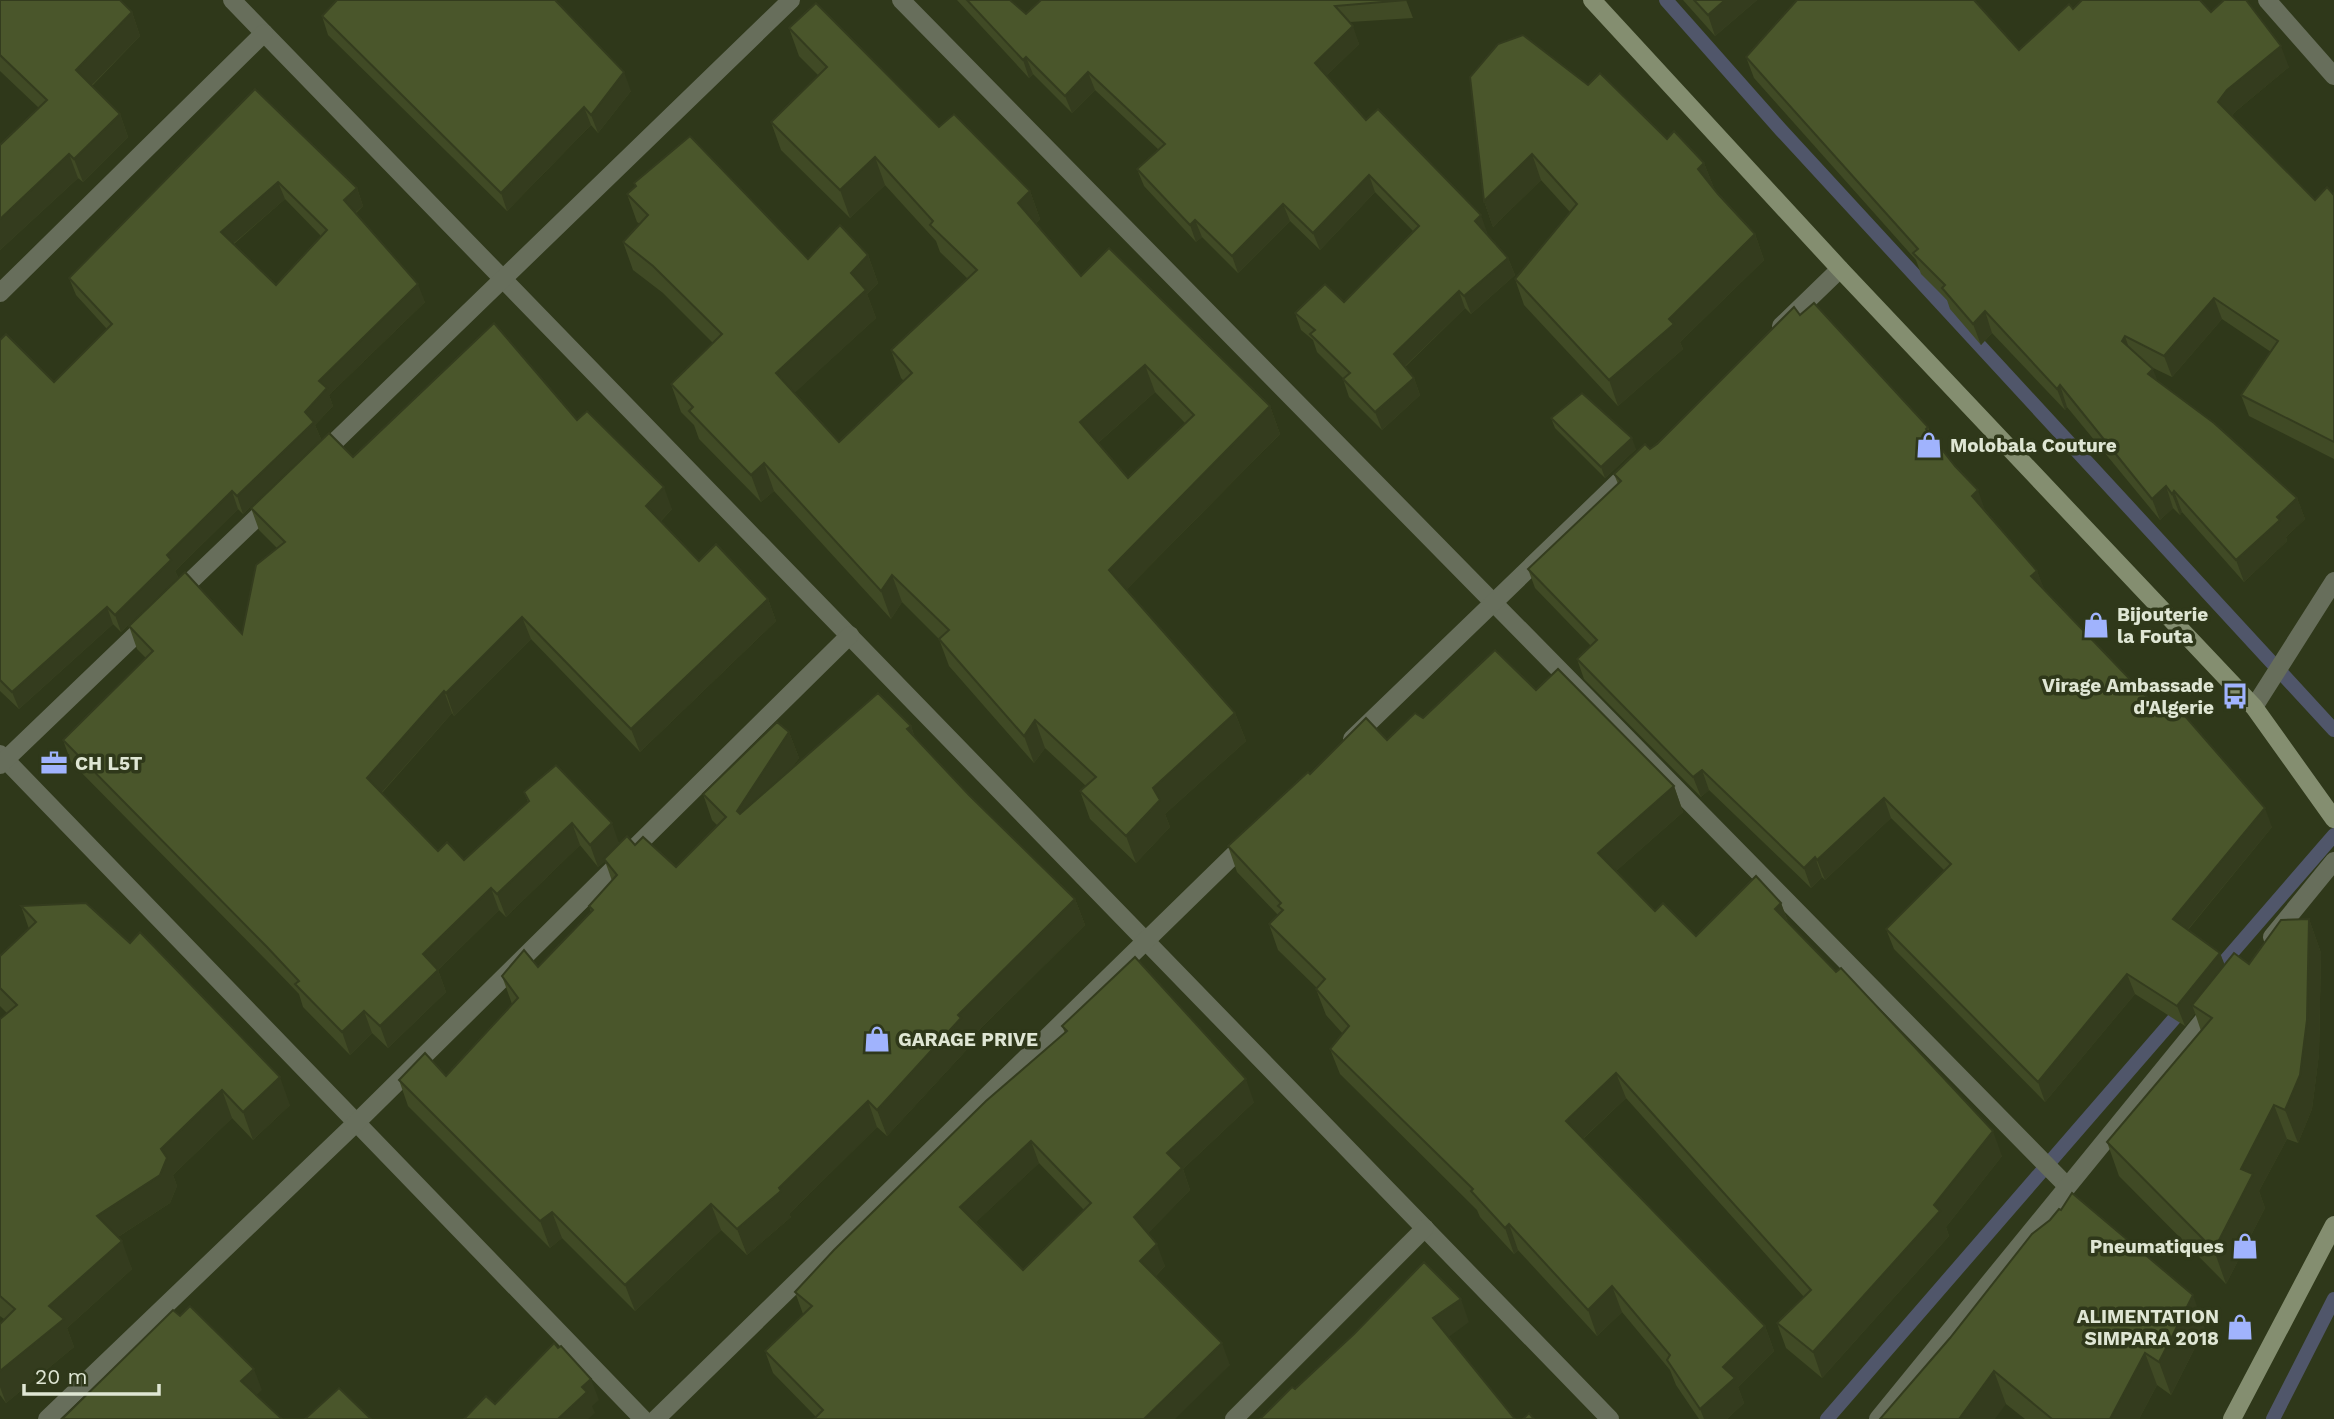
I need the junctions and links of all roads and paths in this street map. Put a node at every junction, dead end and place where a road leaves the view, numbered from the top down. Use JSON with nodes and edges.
{"nodes":[{"id":1,"x":232,"y":0,"type":"edge"},
{"id":2,"x":791,"y":0,"type":"edge"},
{"id":3,"x":901,"y":0,"type":"edge"},
{"id":4,"x":1592,"y":0,"type":"edge"},
{"id":5,"x":2267,"y":0,"type":"edge"},
{"id":6,"x":264,"y":33,"type":"junction"},
{"id":7,"x":2334,"y":76,"type":"edge"},
{"id":8,"x":1840,"y":269,"type":"junction"},
{"id":9,"x":503,"y":279,"type":"junction"},
{"id":10,"x":0,"y":293,"type":"edge"},
{"id":11,"x":1771,"y":335,"type":"edge"},
{"id":12,"x":1652,"y":449,"type":"edge"},
{"id":13,"x":304,"y":471,"type":"edge"},
{"id":14,"x":284,"y":491,"type":"edge"},
{"id":15,"x":2334,"y":581,"type":"edge"},
{"id":16,"x":1493,"y":601,"type":"junction"},
{"id":17,"x":850,"y":635,"type":"junction"},
{"id":18,"x":2254,"y":707,"type":"junction"},
{"id":19,"x":1334,"y":757,"type":"edge"},
{"id":20,"x":2,"y":760,"type":"edge"},
{"id":21,"x":2334,"y":820,"type":"edge"},
{"id":22,"x":1255,"y":834,"type":"edge"},
{"id":23,"x":2334,"y":861,"type":"edge"},
{"id":24,"x":1146,"y":941,"type":"junction"},
{"id":25,"x":2256,"y":955,"type":"edge"},
{"id":26,"x":2222,"y":997,"type":"edge"},
{"id":27,"x":356,"y":1122,"type":"junction"},
{"id":28,"x":2066,"y":1185,"type":"junction"},
{"id":29,"x":2334,"y":1225,"type":"edge"},
{"id":30,"x":1425,"y":1228,"type":"junction"},
{"id":31,"x":47,"y":1419,"type":"edge"},
{"id":32,"x":643,"y":1419,"type":"edge"},
{"id":33,"x":656,"y":1419,"type":"edge"},
{"id":34,"x":1234,"y":1419,"type":"edge"},
{"id":35,"x":1611,"y":1419,"type":"edge"},
{"id":36,"x":1878,"y":1419,"type":"edge"},
{"id":37,"x":2232,"y":1419,"type":"edge"}],
"edges":[{"from":1,"to":6,"type":"street"},
{"from":2,"to":9,"type":"street"},
{"from":3,"to":16,"type":"street"},
{"from":4,"to":8,"type":"street"},
{"from":5,"to":7,"type":"street"},
{"from":6,"to":9,"type":"street"},
{"from":6,"to":10,"type":"street"},
{"from":8,"to":11,"type":"street"},
{"from":8,"to":18,"type":"street"},
{"from":9,"to":13,"type":"street"},
{"from":9,"to":17,"type":"street"},
{"from":12,"to":16,"type":"street"},
{"from":14,"to":20,"type":"street"},
{"from":15,"to":18,"type":"street"},
{"from":16,"to":19,"type":"street"},
{"from":16,"to":28,"type":"street"},
{"from":17,"to":24,"type":"street"},
{"from":17,"to":27,"type":"street"},
{"from":18,"to":21,"type":"street"},
{"from":20,"to":27,"type":"street"},
{"from":22,"to":24,"type":"street"},
{"from":23,"to":25,"type":"street"},
{"from":24,"to":30,"type":"street"},
{"from":24,"to":33,"type":"street"},
{"from":26,"to":28,"type":"street"},
{"from":27,"to":31,"type":"street"},
{"from":27,"to":32,"type":"street"},
{"from":28,"to":36,"type":"street"},
{"from":29,"to":37,"type":"street"},
{"from":30,"to":34,"type":"street"},
{"from":30,"to":35,"type":"street"}]}
